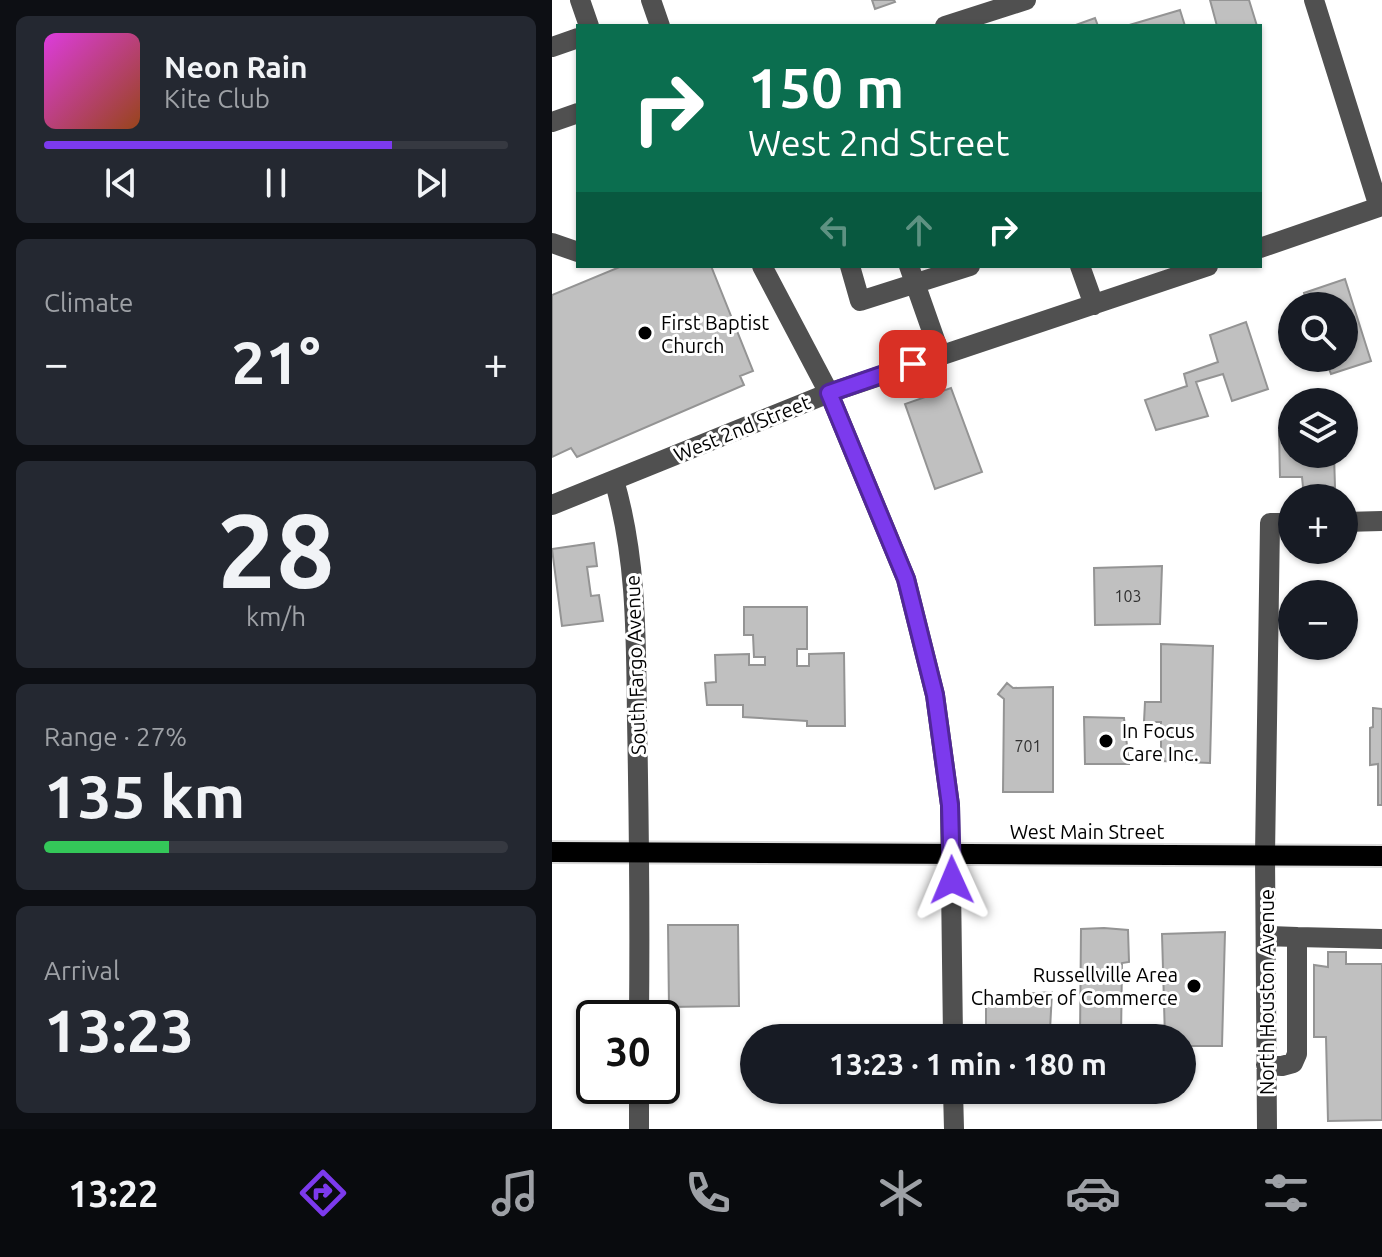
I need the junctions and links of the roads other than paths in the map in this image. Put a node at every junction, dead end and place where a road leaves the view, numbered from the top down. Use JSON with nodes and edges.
{"nodes":[{"id":1,"x":580,"y":0,"type":"edge"},
{"id":2,"x":651,"y":0,"type":"edge"},
{"id":3,"x":1026,"y":0,"type":"edge"},
{"id":4,"x":1314,"y":0,"type":"edge"},
{"id":5,"x":991,"y":12,"type":"edge"},
{"id":6,"x":588,"y":24,"type":"edge"},
{"id":7,"x":659,"y":24,"type":"edge"},
{"id":8,"x":952,"y":24,"type":"edge"},
{"id":9,"x":576,"y":39,"type":"edge"},
{"id":10,"x":552,"y":47,"type":"edge"},
{"id":11,"x":576,"y":114,"type":"edge"},
{"id":12,"x":552,"y":122,"type":"edge"},
{"id":13,"x":1381,"y":206,"type":"edge"},
{"id":14,"x":552,"y":243,"type":"edge"},
{"id":15,"x":1262,"y":247,"type":"edge"},
{"id":16,"x":576,"y":251,"type":"edge"},
{"id":17,"x":763,"y":268,"type":"edge"},
{"id":18,"x":851,"y":268,"type":"edge"},
{"id":19,"x":957,"y":268,"type":"edge"},
{"id":20,"x":1081,"y":268,"type":"edge"},
{"id":21,"x":1202,"y":268,"type":"edge"},
{"id":22,"x":912,"y":275,"type":"edge"},
{"id":23,"x":1094,"y":305,"type":"junction"},
{"id":24,"x":940,"y":354,"type":"junction"},
{"id":25,"x":829,"y":393,"type":"junction"},
{"id":26,"x":614,"y":480,"type":"junction"},
{"id":27,"x":552,"y":505,"type":"edge"},
{"id":28,"x":1382,"y":521,"type":"edge"},
{"id":29,"x":1358,"y":522,"type":"edge"},
{"id":30,"x":1278,"y":523,"type":"edge"},
{"id":31,"x":552,"y":852,"type":"edge"},
{"id":32,"x":640,"y":852,"type":"junction"},
{"id":33,"x":952,"y":855,"type":"junction"},
{"id":34,"x":1265,"y":855,"type":"junction"},
{"id":35,"x":1382,"y":856,"type":"edge"},
{"id":36,"x":1266,"y":936,"type":"junction"},
{"id":37,"x":1297,"y":937,"type":"junction"},
{"id":38,"x":1382,"y":939,"type":"edge"},
{"id":39,"x":639,"y":1000,"type":"edge"},
{"id":40,"x":953,"y":1024,"type":"edge"},
{"id":41,"x":1266,"y":1065,"type":"junction"},
{"id":42,"x":639,"y":1104,"type":"edge"},
{"id":43,"x":953,"y":1104,"type":"edge"},
{"id":44,"x":639,"y":1129,"type":"edge"},
{"id":45,"x":954,"y":1129,"type":"edge"},
{"id":46,"x":1267,"y":1129,"type":"edge"}],
"edges":[{"from":1,"to":6,"type":"street"},
{"from":2,"to":7,"type":"street"},
{"from":3,"to":5,"type":"street"},
{"from":4,"to":13,"type":"street"},
{"from":5,"to":8,"type":"street"},
{"from":9,"to":10,"type":"street"},
{"from":11,"to":12,"type":"street"},
{"from":13,"to":15,"type":"street"},
{"from":14,"to":16,"type":"street"},
{"from":17,"to":25,"type":"street"},
{"from":18,"to":22,"type":"street"},
{"from":19,"to":22,"type":"street"},
{"from":20,"to":23,"type":"street"},
{"from":21,"to":23,"type":"street","name":"West 2nd Street"},
{"from":22,"to":24,"type":"street"},
{"from":23,"to":24,"type":"street","name":"West 2nd Street"},
{"from":24,"to":25,"type":"street","name":"West 2nd Street"},
{"from":25,"to":26,"type":"street","name":"West 2nd Street"},
{"from":25,"to":33,"type":"street"},
{"from":26,"to":27,"type":"street","name":"West 2nd Street"},
{"from":26,"to":32,"type":"street","name":"South Fargo Avenue"},
{"from":28,"to":29,"type":"street"},
{"from":30,"to":34,"type":"street","name":"North Houston Avenue"},
{"from":31,"to":32,"type":"main road","name":"West Main Street"},
{"from":32,"to":33,"type":"main road","name":"West Main Street"},
{"from":32,"to":39,"type":"street","name":"South Fargo Avenue"},
{"from":33,"to":34,"type":"main road","name":"West Main Street"},
{"from":33,"to":40,"type":"street"},
{"from":34,"to":35,"type":"main road","name":"West Main Street"},
{"from":34,"to":36,"type":"street","name":"North Houston Avenue"},
{"from":36,"to":37,"type":"street"},
{"from":36,"to":41,"type":"street","name":"North Houston Avenue"},
{"from":37,"to":38,"type":"street"},
{"from":37,"to":41,"type":"street"},
{"from":41,"to":46,"type":"street","name":"North Houston Avenue"},
{"from":42,"to":44,"type":"street"},
{"from":43,"to":45,"type":"street"}]}
